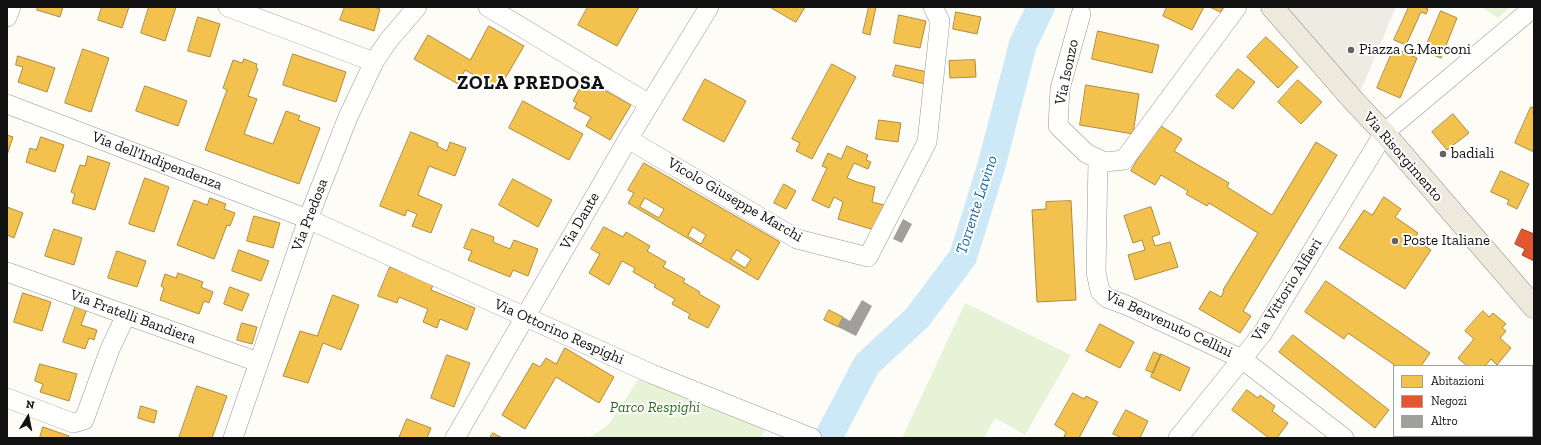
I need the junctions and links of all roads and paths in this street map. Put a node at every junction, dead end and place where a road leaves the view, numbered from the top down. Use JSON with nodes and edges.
{"nodes":[{"id":1,"x":11,"y":7,"type":"edge"},
{"id":2,"x":228,"y":7,"type":"edge"},
{"id":3,"x":417,"y":7,"type":"edge"},
{"id":4,"x":488,"y":7,"type":"edge"},
{"id":5,"x":709,"y":7,"type":"edge"},
{"id":6,"x":933,"y":7,"type":"edge"},
{"id":7,"x":1236,"y":7,"type":"edge"},
{"id":8,"x":1272,"y":7,"type":"edge"},
{"id":9,"x":1534,"y":7,"type":"edge"},
{"id":10,"x":1081,"y":14,"type":"dead end"},
{"id":11,"x":7,"y":18,"type":"edge"},
{"id":12,"x":374,"y":62,"type":"junction"},
{"id":13,"x":7,"y":104,"type":"edge"},
{"id":14,"x":649,"y":104,"type":"junction"},
{"id":15,"x":1384,"y":133,"type":"junction"},
{"id":16,"x":628,"y":139,"type":"junction"},
{"id":17,"x":1098,"y":159,"type":"junction"},
{"id":18,"x":308,"y":219,"type":"junction"},
{"id":19,"x":7,"y":272,"type":"edge"},
{"id":20,"x":1534,"y":307,"type":"edge"},
{"id":21,"x":126,"y":314,"type":"junction"},
{"id":22,"x":526,"y":317,"type":"junction"},
{"id":23,"x":1242,"y":359,"type":"junction"},
{"id":24,"x":258,"y":362,"type":"junction"},
{"id":25,"x":7,"y":398,"type":"edge"},
{"id":26,"x":807,"y":436,"type":"edge"},
{"id":27,"x":233,"y":438,"type":"edge"},
{"id":28,"x":455,"y":438,"type":"edge"},
{"id":29,"x":1178,"y":438,"type":"edge"},
{"id":30,"x":1344,"y":438,"type":"edge"}],
"edges":[{"from":1,"to":11,"type":"street"},
{"from":2,"to":12,"type":"street"},
{"from":3,"to":12,"type":"street","name":"Via Predosa"},
{"from":4,"to":14,"type":"street"},
{"from":5,"to":14,"type":"street","name":"Via Dante"},
{"from":6,"to":16,"type":"street","name":"Vicolo Giuseppe Marchi"},
{"from":7,"to":17,"type":"street"},
{"from":8,"to":15,"type":"main road","name":"Via Risorgimento"},
{"from":9,"to":15,"type":"street","name":"Via Vittorio Alfieri"},
{"from":10,"to":17,"type":"street","name":"Via Isonzo"},
{"from":12,"to":18,"type":"street","name":"Via Predosa"},
{"from":13,"to":18,"type":"street","name":"Via dell'Indipendenza"},
{"from":14,"to":16,"type":"street","name":"Via Dante"},
{"from":15,"to":20,"type":"main road","name":"Via Risorgimento"},
{"from":15,"to":23,"type":"street","name":"Via Vittorio Alfieri"},
{"from":16,"to":22,"type":"street","name":"Via Dante"},
{"from":17,"to":23,"type":"street","name":"Via Benvenuto Cellini"},
{"from":18,"to":22,"type":"street","name":"Via Ottorino Respighi"},
{"from":18,"to":24,"type":"street","name":"Via Predosa"},
{"from":19,"to":21,"type":"street","name":"Via Fratelli Bandiera"},
{"from":21,"to":24,"type":"street","name":"Via Fratelli Bandiera"},
{"from":21,"to":25,"type":"street"},
{"from":22,"to":26,"type":"street","name":"Via Ottorino Respighi"},
{"from":22,"to":28,"type":"street","name":"Via Dante"},
{"from":23,"to":29,"type":"street","name":"Via Vittorio Alfieri"},
{"from":23,"to":30,"type":"street","name":"Via Benvenuto Cellini"},
{"from":24,"to":27,"type":"street","name":"Via Predosa"}]}
